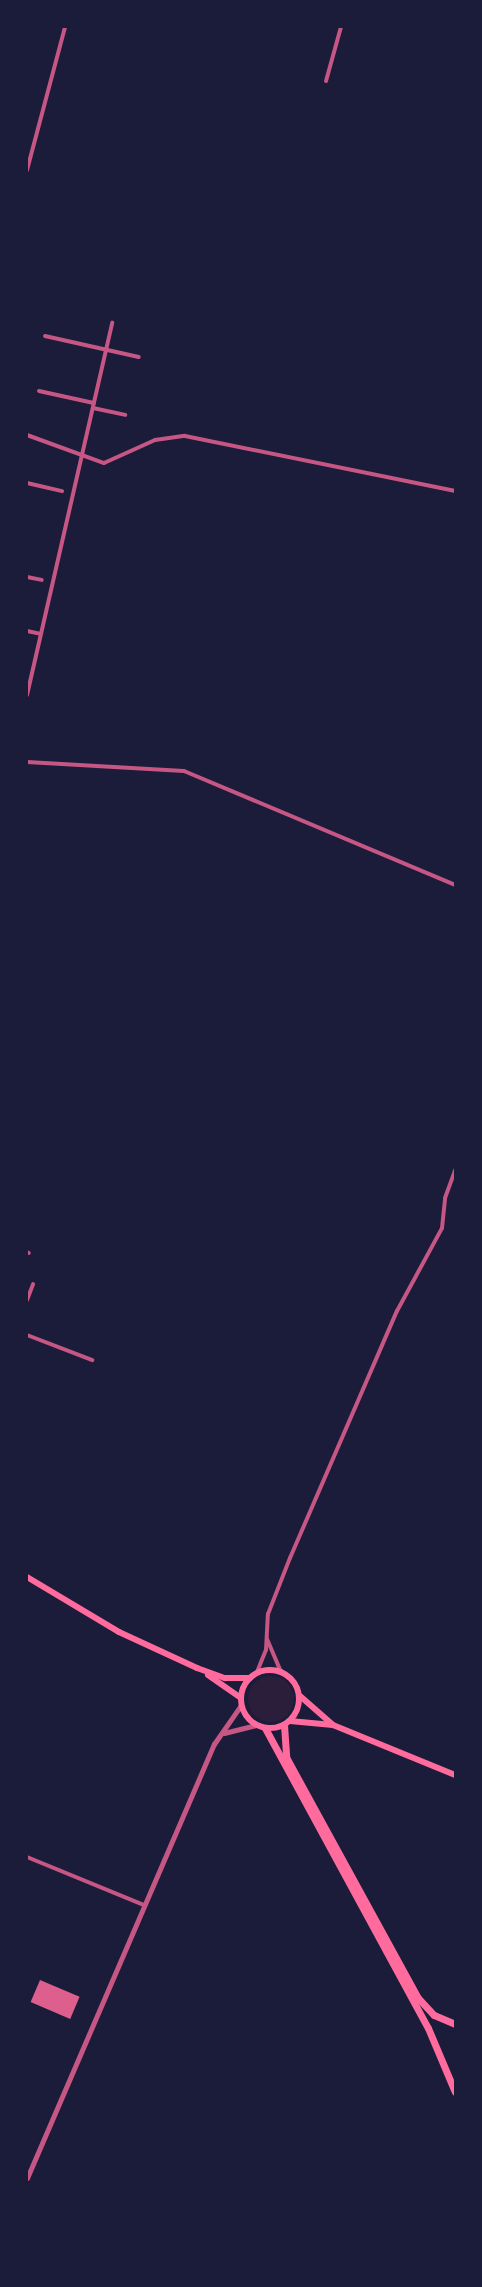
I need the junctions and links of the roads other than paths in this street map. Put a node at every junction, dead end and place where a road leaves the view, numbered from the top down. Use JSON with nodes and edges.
{"nodes":[{"id":1,"x":65,"y":27,"type":"edge"},
{"id":2,"x":341,"y":27,"type":"edge"},
{"id":3,"x":326,"y":81,"type":"dead end"},
{"id":4,"x":27,"y":170,"type":"edge"},
{"id":5,"x":112,"y":323,"type":"dead end"},
{"id":6,"x":45,"y":336,"type":"dead end"},
{"id":7,"x":106,"y":350,"type":"junction"},
{"id":8,"x":139,"y":357,"type":"dead end"},
{"id":9,"x":39,"y":390,"type":"dead end"},
{"id":10,"x":93,"y":405,"type":"junction"},
{"id":11,"x":125,"y":415,"type":"dead end"},
{"id":12,"x":27,"y":435,"type":"edge"},
{"id":13,"x":82,"y":455,"type":"junction"},
{"id":14,"x":27,"y":483,"type":"edge"},
{"id":15,"x":62,"y":491,"type":"dead end"},
{"id":16,"x":455,"y":491,"type":"edge"},
{"id":17,"x":27,"y":577,"type":"edge"},
{"id":18,"x":42,"y":580,"type":"dead end"},
{"id":19,"x":27,"y":631,"type":"edge"},
{"id":20,"x":41,"y":634,"type":"junction"},
{"id":21,"x":27,"y":695,"type":"edge"},
{"id":22,"x":27,"y":762,"type":"edge"},
{"id":23,"x":455,"y":885,"type":"edge"},
{"id":24,"x":455,"y":1170,"type":"edge"},
{"id":25,"x":33,"y":1284,"type":"dead end"},
{"id":26,"x":27,"y":1300,"type":"edge"},
{"id":27,"x":27,"y":1335,"type":"edge"},
{"id":28,"x":92,"y":1360,"type":"dead end"},
{"id":29,"x":27,"y":1577,"type":"edge"},
{"id":30,"x":266,"y":1636,"type":"junction"},
{"id":31,"x":198,"y":1668,"type":"junction"},
{"id":32,"x":257,"y":1672,"type":"junction"},
{"id":33,"x":281,"y":1672,"type":"junction"},
{"id":34,"x":250,"y":1678,"type":"junction"},
{"id":35,"x":300,"y":1695,"type":"junction"},
{"id":36,"x":241,"y":1702,"type":"junction"},
{"id":37,"x":287,"y":1723,"type":"junction"},
{"id":38,"x":256,"y":1725,"type":"junction"},
{"id":39,"x":333,"y":1725,"type":"junction"},
{"id":40,"x":266,"y":1728,"type":"junction"},
{"id":41,"x":218,"y":1737,"type":"junction"},
{"id":42,"x":455,"y":1775,"type":"edge"},
{"id":43,"x":27,"y":1857,"type":"edge"},
{"id":44,"x":144,"y":1905,"type":"junction"},
{"id":45,"x":455,"y":2024,"type":"edge"},
{"id":46,"x":455,"y":2092,"type":"edge"},
{"id":47,"x":27,"y":2178,"type":"edge"}],
"edges":[{"from":1,"to":4,"type":"street"},
{"from":2,"to":3,"type":"street"},
{"from":5,"to":7,"type":"street"},
{"from":6,"to":7,"type":"street"},
{"from":7,"to":8,"type":"street"},
{"from":7,"to":10,"type":"street"},
{"from":9,"to":10,"type":"street"},
{"from":10,"to":11,"type":"street"},
{"from":10,"to":13,"type":"street"},
{"from":12,"to":13,"type":"street"},
{"from":13,"to":16,"type":"street"},
{"from":13,"to":20,"type":"street"},
{"from":14,"to":15,"type":"street"},
{"from":17,"to":18,"type":"street"},
{"from":19,"to":20,"type":"street"},
{"from":20,"to":21,"type":"street"},
{"from":22,"to":23,"type":"street"},
{"from":24,"to":30,"type":"street"},
{"from":25,"to":26,"type":"street"},
{"from":27,"to":28,"type":"street"},
{"from":29,"to":31,"type":"main road"},
{"from":30,"to":32,"type":"street"},
{"from":30,"to":33,"type":"street"},
{"from":31,"to":34,"type":"main road"},
{"from":31,"to":36,"type":"main road"},
{"from":32,"to":33,"type":"main road"},
{"from":32,"to":34,"type":"main road"},
{"from":33,"to":35,"type":"main road"},
{"from":34,"to":36,"type":"main road"},
{"from":35,"to":37,"type":"main road"},
{"from":35,"to":39,"type":"main road"},
{"from":36,"to":38,"type":"main road"},
{"from":36,"to":41,"type":"street"},
{"from":37,"to":39,"type":"main road"},
{"from":37,"to":40,"type":"main road"},
{"from":37,"to":45,"type":"highway"},
{"from":38,"to":40,"type":"main road"},
{"from":38,"to":41,"type":"street"},
{"from":39,"to":42,"type":"main road"},
{"from":40,"to":46,"type":"highway"},
{"from":41,"to":44,"type":"street"},
{"from":43,"to":44,"type":"street"},
{"from":44,"to":47,"type":"street"}]}
